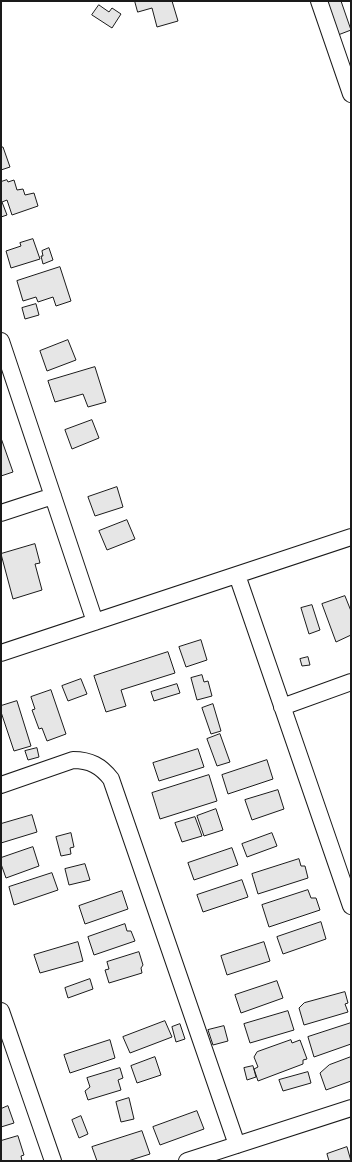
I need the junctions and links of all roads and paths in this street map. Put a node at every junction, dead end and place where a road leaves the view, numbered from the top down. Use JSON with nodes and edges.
{"nodes":[{"id":1,"x":319,"y":1,"type":"edge"},
{"id":2,"x":351,"y":94,"type":"edge"},
{"id":3,"x":1,"y":342,"type":"edge"},
{"id":4,"x":53,"y":496,"type":"junction"},
{"id":5,"x":1,"y":513,"type":"edge"},
{"id":6,"x":351,"y":537,"type":"edge"},
{"id":7,"x":237,"y":575,"type":"junction"},
{"id":8,"x":95,"y":622,"type":"junction"},
{"id":9,"x":1,"y":653,"type":"edge"},
{"id":10,"x":351,"y":682,"type":"edge"},
{"id":11,"x":282,"y":707,"type":"junction"},
{"id":12,"x":1,"y":785,"type":"edge"},
{"id":13,"x":344,"y":860,"type":"edge"},
{"id":14,"x":351,"y":906,"type":"edge"},
{"id":15,"x":1,"y":1011,"type":"edge"},
{"id":16,"x":351,"y":1108,"type":"edge"},
{"id":17,"x":237,"y":1145,"type":"junction"},
{"id":18,"x":53,"y":1161,"type":"edge"},
{"id":19,"x":187,"y":1161,"type":"edge"}],
"edges":[{"from":1,"to":2,"type":"street"},
{"from":3,"to":4,"type":"street"},
{"from":4,"to":5,"type":"street"},
{"from":4,"to":8,"type":"street"},
{"from":6,"to":7,"type":"street"},
{"from":7,"to":8,"type":"street"},
{"from":7,"to":11,"type":"street"},
{"from":8,"to":9,"type":"street"},
{"from":10,"to":11,"type":"street"},
{"from":11,"to":13,"type":"street"},
{"from":12,"to":17,"type":"street"},
{"from":13,"to":14,"type":"street"},
{"from":15,"to":18,"type":"street"},
{"from":16,"to":17,"type":"street"},
{"from":17,"to":19,"type":"street"}]}
